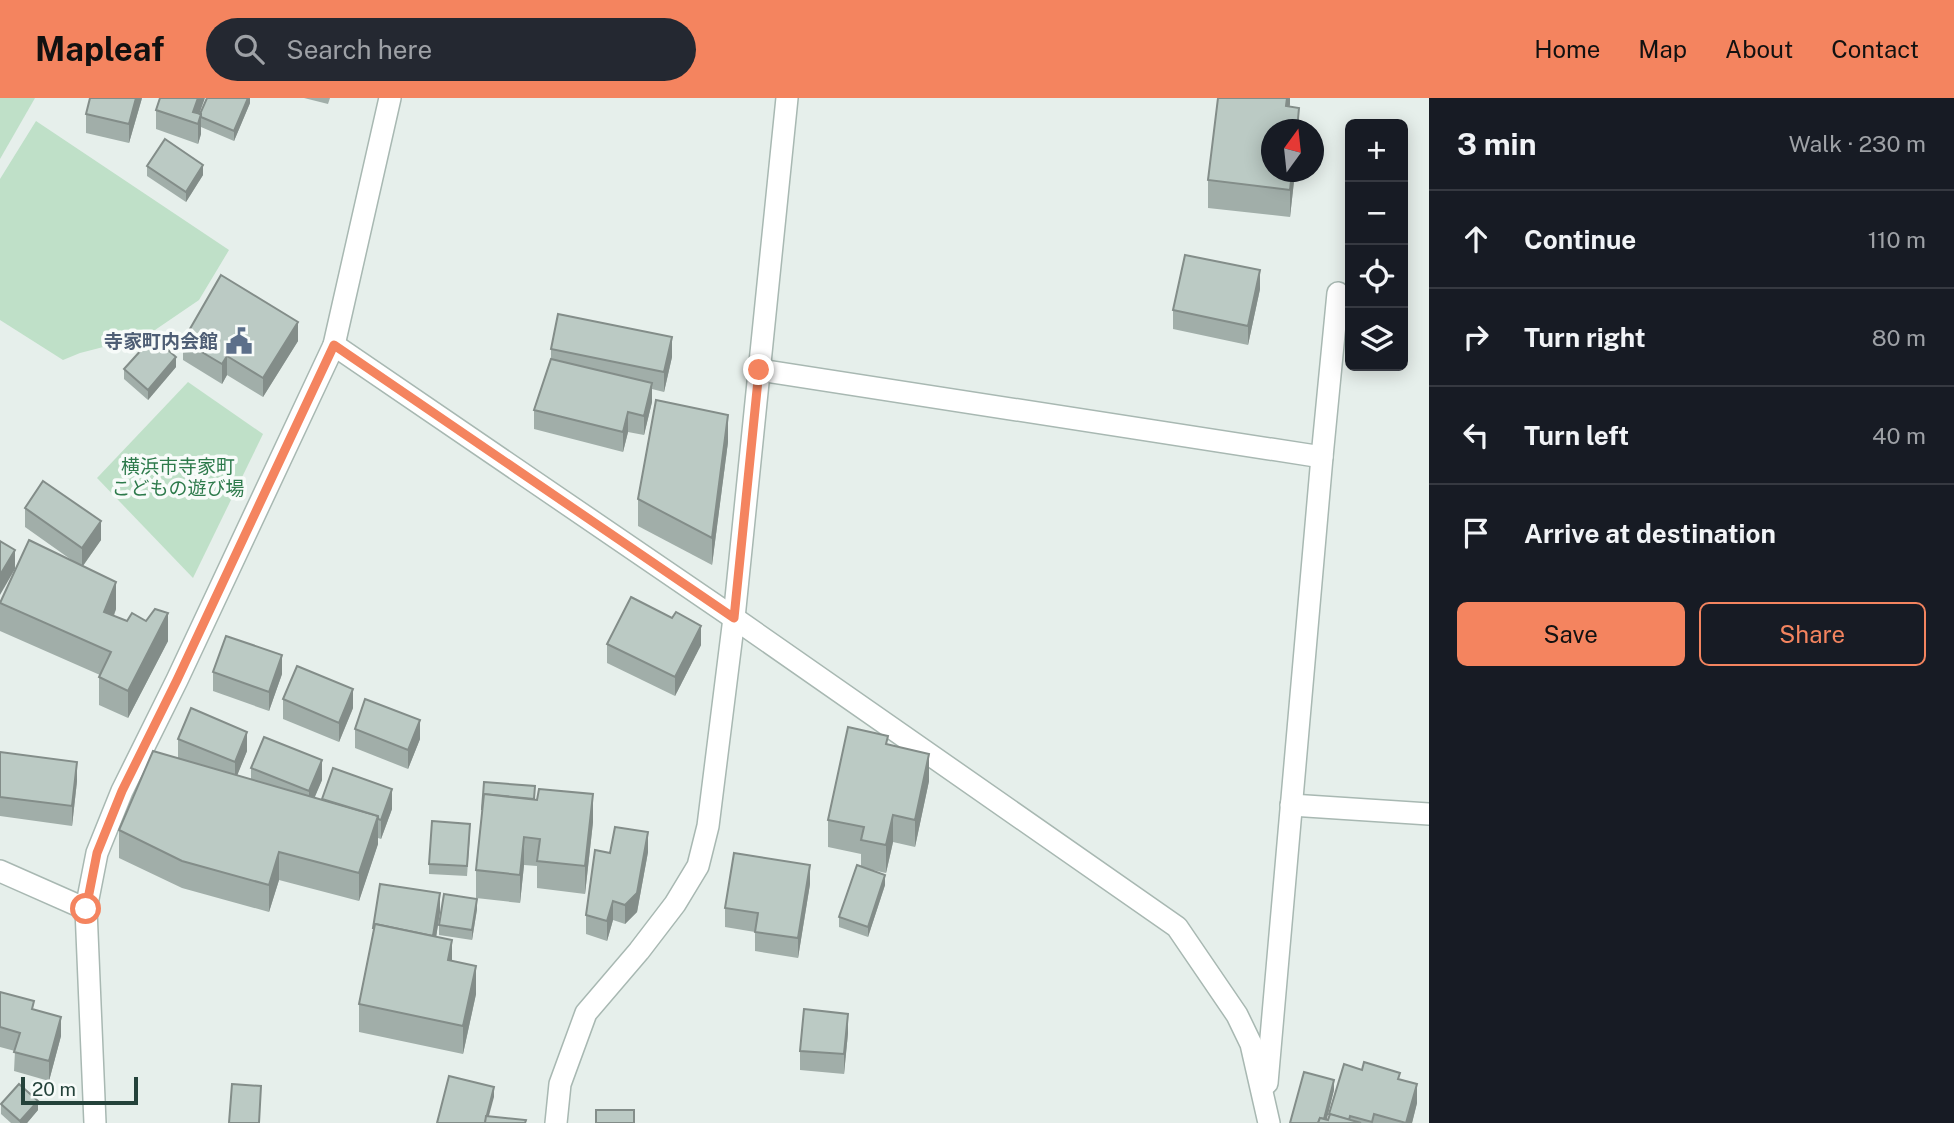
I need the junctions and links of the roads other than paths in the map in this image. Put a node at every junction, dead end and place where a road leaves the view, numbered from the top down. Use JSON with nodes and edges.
{"nodes":[{"id":1,"x":390,"y":98,"type":"edge"},
{"id":2,"x":787,"y":98,"type":"edge"},
{"id":3,"x":1338,"y":293,"type":"dead end"},
{"id":4,"x":334,"y":345,"type":"junction"},
{"id":5,"x":759,"y":370,"type":"junction"},
{"id":6,"x":1322,"y":457,"type":"junction"},
{"id":7,"x":734,"y":618,"type":"junction"},
{"id":8,"x":1291,"y":805,"type":"junction"},
{"id":9,"x":1429,"y":814,"type":"edge"},
{"id":10,"x":0,"y":872,"type":"edge"},
{"id":11,"x":86,"y":909,"type":"junction"},
{"id":12,"x":1267,"y":1113,"type":"edge"},
{"id":13,"x":95,"y":1123,"type":"edge"},
{"id":14,"x":556,"y":1123,"type":"edge"}],
"edges":[{"from":1,"to":4,"type":"street"},
{"from":2,"to":5,"type":"street"},
{"from":3,"to":6,"type":"street"},
{"from":4,"to":7,"type":"street"},
{"from":4,"to":11,"type":"street"},
{"from":5,"to":6,"type":"street"},
{"from":5,"to":7,"type":"street"},
{"from":6,"to":8,"type":"street"},
{"from":7,"to":12,"type":"street"},
{"from":7,"to":14,"type":"street"},
{"from":8,"to":9,"type":"street"},
{"from":8,"to":12,"type":"street"},
{"from":10,"to":11,"type":"street"},
{"from":11,"to":13,"type":"street"}]}
